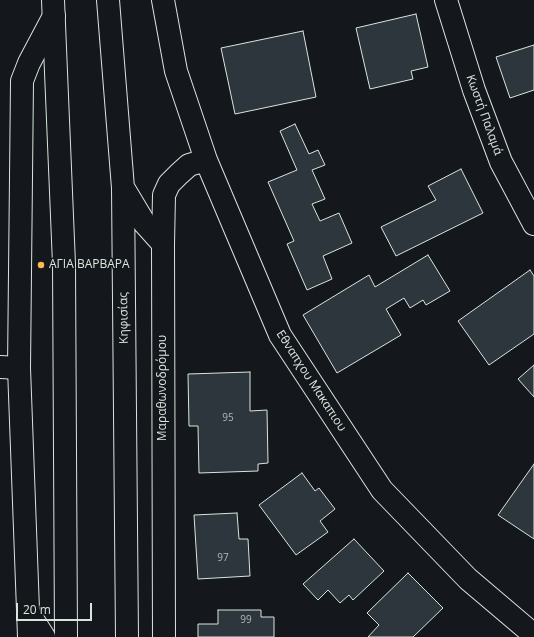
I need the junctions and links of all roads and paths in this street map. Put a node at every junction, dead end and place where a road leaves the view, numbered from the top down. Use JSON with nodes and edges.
{"nodes":[{"id":1,"x":108,"y":0,"type":"edge"},
{"id":2,"x":163,"y":0,"type":"edge"},
{"id":3,"x":446,"y":0,"type":"edge"},
{"id":4,"x":53,"y":5,"type":"edge"},
{"id":5,"x":206,"y":160,"type":"junction"},
{"id":6,"x":123,"y":188,"type":"junction"},
{"id":7,"x":534,"y":224,"type":"edge"},
{"id":8,"x":162,"y":244,"type":"junction"},
{"id":9,"x":10,"y":368,"type":"edge"},
{"id":10,"x":28,"y":612,"type":"junction"},
{"id":11,"x":534,"y":635,"type":"edge"},
{"id":12,"x":29,"y":637,"type":"edge"},
{"id":13,"x":44,"y":637,"type":"edge"},
{"id":14,"x":66,"y":637,"type":"edge"},
{"id":15,"x":127,"y":637,"type":"edge"},
{"id":16,"x":164,"y":637,"type":"edge"}],
"edges":[{"from":1,"to":6,"type":"street","name":"Κηφισίας"},
{"from":2,"to":5,"type":"street","name":"Εθναπχου Μακαπιου"},
{"from":3,"to":7,"type":"street","name":"Κωστή Παλαμά"},
{"from":4,"to":9,"type":"street"},
{"from":4,"to":14,"type":"street"},
{"from":5,"to":8,"type":"street","name":"Μαραθωνοδρόμου"},
{"from":5,"to":11,"type":"street","name":"Εθναπχου Μακαπιου"},
{"from":6,"to":8,"type":"street"},
{"from":6,"to":15,"type":"street","name":"Κηφισίας"},
{"from":8,"to":16,"type":"street","name":"Μαραθωνοδρόμου"},
{"from":9,"to":10,"type":"street"},
{"from":10,"to":12,"type":"street"},
{"from":10,"to":13,"type":"street"}]}
